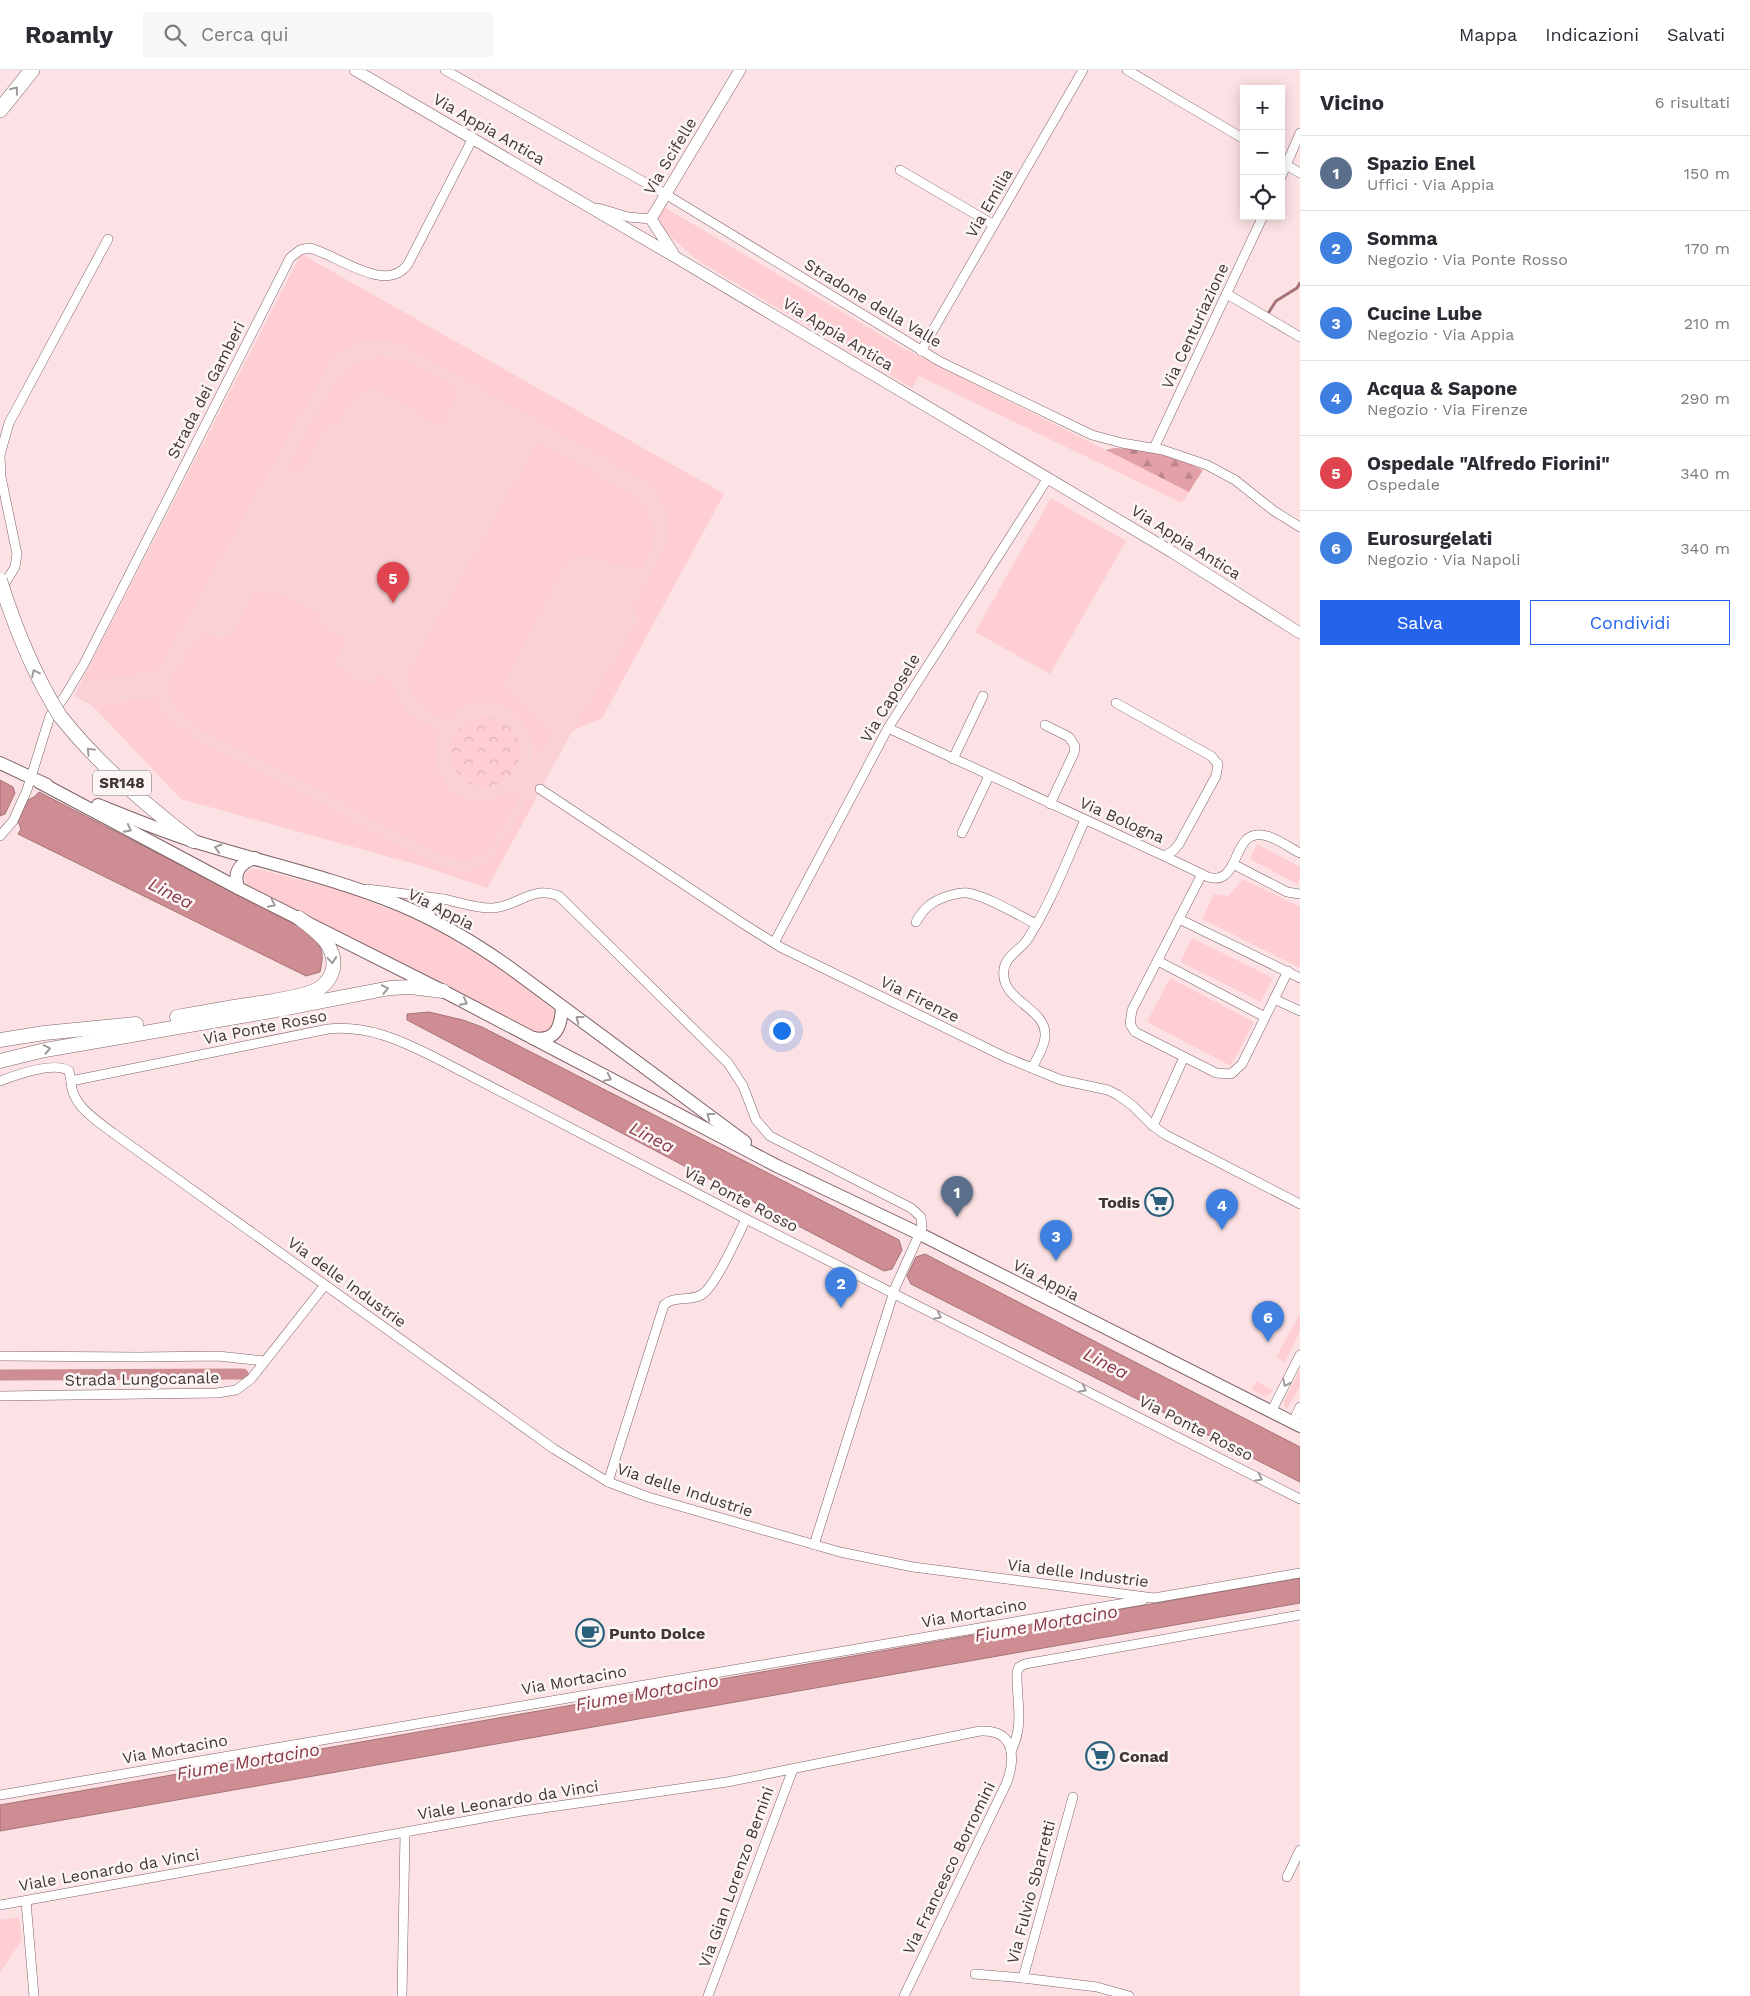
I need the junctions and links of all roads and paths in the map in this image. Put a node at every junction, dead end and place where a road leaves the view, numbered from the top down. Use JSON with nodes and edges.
{"nodes":[{"id":1,"x":32,"y":70,"type":"edge"},
{"id":2,"x":355,"y":70,"type":"edge"},
{"id":3,"x":445,"y":70,"type":"edge"},
{"id":4,"x":740,"y":70,"type":"edge"},
{"id":5,"x":1083,"y":70,"type":"edge"},
{"id":6,"x":1127,"y":70,"type":"edge"},
{"id":7,"x":1143,"y":74,"type":"edge"},
{"id":8,"x":0,"y":110,"type":"edge"},
{"id":9,"x":1300,"y":133,"type":"edge"},
{"id":10,"x":1240,"y":136,"type":"edge"},
{"id":11,"x":473,"y":138,"type":"junction"},
{"id":12,"x":1285,"y":161,"type":"edge"},
{"id":13,"x":1285,"y":164,"type":"edge"},
{"id":14,"x":900,"y":170,"type":"dead end"},
{"id":15,"x":1300,"y":173,"type":"edge"},
{"id":16,"x":667,"y":195,"type":"junction"},
{"id":17,"x":579,"y":200,"type":"junction"},
{"id":18,"x":651,"y":219,"type":"junction"},
{"id":19,"x":1261,"y":220,"type":"edge"},
{"id":20,"x":994,"y":224,"type":"junction"},
{"id":21,"x":108,"y":240,"type":"dead end"},
{"id":22,"x":677,"y":258,"type":"junction"},
{"id":23,"x":1227,"y":294,"type":"junction"},
{"id":24,"x":1300,"y":337,"type":"edge"},
{"id":25,"x":921,"y":351,"type":"junction"},
{"id":26,"x":1154,"y":448,"type":"junction"},
{"id":27,"x":0,"y":455,"type":"edge"},
{"id":28,"x":1048,"y":478,"type":"junction"},
{"id":29,"x":1300,"y":527,"type":"edge"},
{"id":30,"x":0,"y":580,"type":"edge"},
{"id":31,"x":0,"y":592,"type":"edge"},
{"id":32,"x":1300,"y":633,"type":"edge"},
{"id":33,"x":984,"y":696,"type":"dead end"},
{"id":34,"x":1116,"y":703,"type":"dead end"},
{"id":35,"x":1045,"y":725,"type":"dead end"},
{"id":36,"x":888,"y":728,"type":"junction"},
{"id":37,"x":953,"y":759,"type":"junction"},
{"id":38,"x":0,"y":763,"type":"edge"},
{"id":39,"x":989,"y":776,"type":"junction"},
{"id":40,"x":33,"y":783,"type":"junction"},
{"id":41,"x":540,"y":789,"type":"dead end"},
{"id":42,"x":1050,"y":804,"type":"junction"},
{"id":43,"x":1085,"y":820,"type":"junction"},
{"id":44,"x":962,"y":833,"type":"dead end"},
{"id":45,"x":0,"y":836,"type":"edge"},
{"id":46,"x":193,"y":841,"type":"junction"},
{"id":47,"x":1300,"y":853,"type":"edge"},
{"id":48,"x":1164,"y":856,"type":"junction"},
{"id":49,"x":254,"y":858,"type":"junction"},
{"id":50,"x":1233,"y":864,"type":"junction"},
{"id":51,"x":1202,"y":874,"type":"junction"},
{"id":52,"x":348,"y":886,"type":"junction"},
{"id":53,"x":238,"y":888,"type":"junction"},
{"id":54,"x":1300,"y":894,"type":"edge"},
{"id":55,"x":443,"y":899,"type":"junction"},
{"id":56,"x":299,"y":918,"type":"junction"},
{"id":57,"x":429,"y":919,"type":"junction"},
{"id":58,"x":1179,"y":919,"type":"junction"},
{"id":59,"x":916,"y":922,"type":"dead end"},
{"id":60,"x":1036,"y":924,"type":"junction"},
{"id":61,"x":774,"y":943,"type":"junction"},
{"id":62,"x":1158,"y":961,"type":"junction"},
{"id":63,"x":1288,"y":971,"type":"junction"},
{"id":64,"x":1300,"y":978,"type":"edge"},
{"id":65,"x":443,"y":992,"type":"junction"},
{"id":66,"x":1274,"y":999,"type":"junction"},
{"id":67,"x":562,"y":1007,"type":"junction"},
{"id":68,"x":1300,"y":1011,"type":"edge"},
{"id":69,"x":1266,"y":1017,"type":"junction"},
{"id":70,"x":530,"y":1037,"type":"junction"},
{"id":71,"x":0,"y":1040,"type":"edge"},
{"id":72,"x":1184,"y":1057,"type":"junction"},
{"id":73,"x":0,"y":1061,"type":"edge"},
{"id":74,"x":1032,"y":1068,"type":"junction"},
{"id":75,"x":0,"y":1081,"type":"edge"},
{"id":76,"x":71,"y":1081,"type":"junction"},
{"id":77,"x":1153,"y":1126,"type":"junction"},
{"id":78,"x":777,"y":1166,"type":"junction"},
{"id":79,"x":1300,"y":1204,"type":"edge"},
{"id":80,"x":746,"y":1219,"type":"junction"},
{"id":81,"x":918,"y":1238,"type":"junction"},
{"id":82,"x":325,"y":1285,"type":"junction"},
{"id":83,"x":895,"y":1291,"type":"junction"},
{"id":84,"x":1300,"y":1355,"type":"edge"},
{"id":85,"x":0,"y":1356,"type":"edge"},
{"id":86,"x":264,"y":1361,"type":"junction"},
{"id":87,"x":0,"y":1396,"type":"edge"},
{"id":88,"x":1300,"y":1407,"type":"edge"},
{"id":89,"x":1271,"y":1412,"type":"junction"},
{"id":90,"x":1296,"y":1424,"type":"edge"},
{"id":91,"x":608,"y":1482,"type":"junction"},
{"id":92,"x":1300,"y":1499,"type":"edge"},
{"id":93,"x":814,"y":1545,"type":"junction"},
{"id":94,"x":1300,"y":1573,"type":"edge"},
{"id":95,"x":1154,"y":1598,"type":"junction"},
{"id":96,"x":1300,"y":1616,"type":"edge"},
{"id":97,"x":1011,"y":1751,"type":"junction"},
{"id":98,"x":793,"y":1769,"type":"junction"},
{"id":99,"x":0,"y":1795,"type":"edge"},
{"id":100,"x":1073,"y":1797,"type":"dead end"},
{"id":101,"x":405,"y":1833,"type":"junction"},
{"id":102,"x":1300,"y":1850,"type":"edge"},
{"id":103,"x":1288,"y":1877,"type":"dead end"},
{"id":104,"x":26,"y":1900,"type":"junction"},
{"id":105,"x":0,"y":1905,"type":"edge"},
{"id":106,"x":975,"y":1974,"type":"dead end"},
{"id":107,"x":1023,"y":1978,"type":"junction"},
{"id":108,"x":402,"y":1994,"type":"dead end"},
{"id":109,"x":34,"y":1996,"type":"edge"},
{"id":110,"x":708,"y":1996,"type":"edge"},
{"id":111,"x":904,"y":1996,"type":"edge"},
{"id":112,"x":1129,"y":1996,"type":"edge"}],
"edges":[{"from":8,"to":1,"type":"highway","one_way":true},
{"from":2,"to":11,"type":"street","name":"Via Appia Antica"},
{"from":3,"to":16,"type":"street","name":"Stradone della Valle"},
{"from":4,"to":16,"type":"street","name":"Via Scifelle"},
{"from":5,"to":20,"type":"street","name":"Via Emilia"},
{"from":6,"to":7,"type":"street"},
{"from":7,"to":10,"type":"street"},
{"from":9,"to":12,"type":"street"},
{"from":11,"to":17,"type":"street","name":"Via Appia Antica"},
{"from":11,"to":40,"type":"street","name":"Strada dei Gamberi"},
{"from":13,"to":15,"type":"street"},
{"from":14,"to":20,"type":"street"},
{"from":16,"to":18,"type":"street","name":"Via Scifelle"},
{"from":16,"to":25,"type":"street","name":"Stradone della Valle"},
{"from":17,"to":18,"type":"street"},
{"from":17,"to":22,"type":"street","name":"Via Appia Antica"},
{"from":18,"to":22,"type":"street","name":"Via Scifelle"},
{"from":19,"to":23,"type":"street","name":"Via Centuriazione"},
{"from":20,"to":25,"type":"street","name":"Via Emilia"},
{"from":21,"to":27,"type":"street"},
{"from":22,"to":28,"type":"street","name":"Via Appia Antica"},
{"from":23,"to":24,"type":"street"},
{"from":23,"to":26,"type":"street","name":"Via Centuriazione"},
{"from":25,"to":26,"type":"street","name":"Stradone della Valle"},
{"from":26,"to":29,"type":"street","name":"Stradone della Valle"},
{"from":27,"to":31,"type":"street"},
{"from":28,"to":32,"type":"street","name":"Via Appia Antica"},
{"from":28,"to":36,"type":"street","name":"Via Caposele"},
{"from":46,"to":30,"type":"main road","number":"SR148","one_way":true,"bridge":true},
{"from":33,"to":37,"type":"street"},
{"from":34,"to":48,"type":"street","name":"Via Bologna"},
{"from":35,"to":42,"type":"street"},
{"from":36,"to":37,"type":"street","name":"Via Bologna"},
{"from":36,"to":61,"type":"street","name":"Via Caposele"},
{"from":37,"to":39,"type":"street","name":"Via Bologna"},
{"from":38,"to":40,"type":"main road","name":"Via Appia"},
{"from":39,"to":42,"type":"street","name":"Via Bologna"},
{"from":39,"to":44,"type":"street"},
{"from":40,"to":45,"type":"street"},
{"from":40,"to":46,"type":"main road","name":"Via Appia"},
{"from":40,"to":53,"type":"main road","name":"Via Appia","one_way":true},
{"from":41,"to":61,"type":"street","name":"Via Firenze"},
{"from":42,"to":43,"type":"street","name":"Via Bologna"},
{"from":43,"to":48,"type":"street","name":"Via Bologna"},
{"from":43,"to":60,"type":"street"},
{"from":49,"to":46,"type":"main road","name":"Via Appia","one_way":true},
{"from":47,"to":50,"type":"street"},
{"from":48,"to":51,"type":"street"},
{"from":49,"to":52,"type":"main road","name":"Via Appia"},
{"from":49,"to":53,"type":"main road"},
{"from":50,"to":51,"type":"street"},
{"from":50,"to":54,"type":"street"},
{"from":51,"to":58,"type":"street"},
{"from":52,"to":55,"type":"street"},
{"from":52,"to":57,"type":"main road","name":"Via Appia"},
{"from":53,"to":56,"type":"main road","name":"Via Appia","one_way":true},
{"from":55,"to":57,"type":"street"},
{"from":55,"to":81,"type":"street"},
{"from":56,"to":65,"type":"main road","name":"Via Appia"},
{"from":56,"to":71,"type":"main road","one_way":true},
{"from":57,"to":67,"type":"main road","name":"Via Appia"},
{"from":58,"to":62,"type":"street"},
{"from":58,"to":63,"type":"street"},
{"from":59,"to":60,"type":"street"},
{"from":60,"to":74,"type":"street"},
{"from":61,"to":74,"type":"street","name":"Via Firenze"},
{"from":62,"to":69,"type":"street"},
{"from":62,"to":72,"type":"street"},
{"from":63,"to":64,"type":"street"},
{"from":63,"to":66,"type":"street"},
{"from":65,"to":70,"type":"main road","name":"Via Appia","one_way":true},
{"from":73,"to":65,"type":"main road","one_way":true},
{"from":66,"to":68,"type":"street"},
{"from":66,"to":69,"type":"street"},
{"from":67,"to":70,"type":"main road"},
{"from":78,"to":67,"type":"main road","name":"Via Appia","one_way":true},
{"from":69,"to":72,"type":"street"},
{"from":70,"to":78,"type":"main road","name":"Via Appia","one_way":true},
{"from":72,"to":77,"type":"street"},
{"from":74,"to":77,"type":"street","name":"Via Firenze"},
{"from":75,"to":76,"type":"street"},
{"from":76,"to":80,"type":"street","name":"Via Ponte Rosso"},
{"from":76,"to":82,"type":"street","name":"Via delle Industrie"},
{"from":77,"to":79,"type":"street","name":"Via Firenze"},
{"from":78,"to":81,"type":"main road","name":"Via Appia"},
{"from":80,"to":83,"type":"street","name":"Via Ponte Rosso"},
{"from":80,"to":91,"type":"street"},
{"from":81,"to":83,"type":"street"},
{"from":81,"to":89,"type":"main road","name":"Via Appia"},
{"from":82,"to":86,"type":"street","name":"Strada Lungocanale"},
{"from":82,"to":91,"type":"street","name":"Via delle Industrie"},
{"from":83,"to":92,"type":"street","name":"Via Ponte Rosso","one_way":true},
{"from":83,"to":93,"type":"street"},
{"from":84,"to":89,"type":"street","one_way":true},
{"from":85,"to":86,"type":"street"},
{"from":86,"to":87,"type":"street","name":"Strada Lungocanale"},
{"from":88,"to":90,"type":"street"},
{"from":89,"to":90,"type":"main road","name":"Via Appia"},
{"from":91,"to":93,"type":"street","name":"Via delle Industrie"},
{"from":93,"to":95,"type":"street","name":"Via delle Industrie"},
{"from":94,"to":95,"type":"street","name":"Via delle Industrie"},
{"from":95,"to":99,"type":"street","name":"Via Mortacino"},
{"from":96,"to":97,"type":"street","name":"Via Francesco Borromini"},
{"from":97,"to":98,"type":"street","name":"Viale Leonardo da Vinci"},
{"from":97,"to":111,"type":"street","name":"Via Francesco Borromini"},
{"from":98,"to":101,"type":"street","name":"Viale Leonardo da Vinci"},
{"from":98,"to":110,"type":"street","name":"Via Gian Lorenzo Bernini"},
{"from":100,"to":107,"type":"street","name":"Via Fulvio Sbarretti"},
{"from":101,"to":104,"type":"street","name":"Viale Leonardo da Vinci"},
{"from":101,"to":108,"type":"street"},
{"from":102,"to":103,"type":"street"},
{"from":104,"to":105,"type":"street","name":"Viale Leonardo da Vinci"},
{"from":104,"to":109,"type":"street"},
{"from":106,"to":107,"type":"street"},
{"from":107,"to":112,"type":"street","name":"Via Fulvio Sbarretti"}]}
